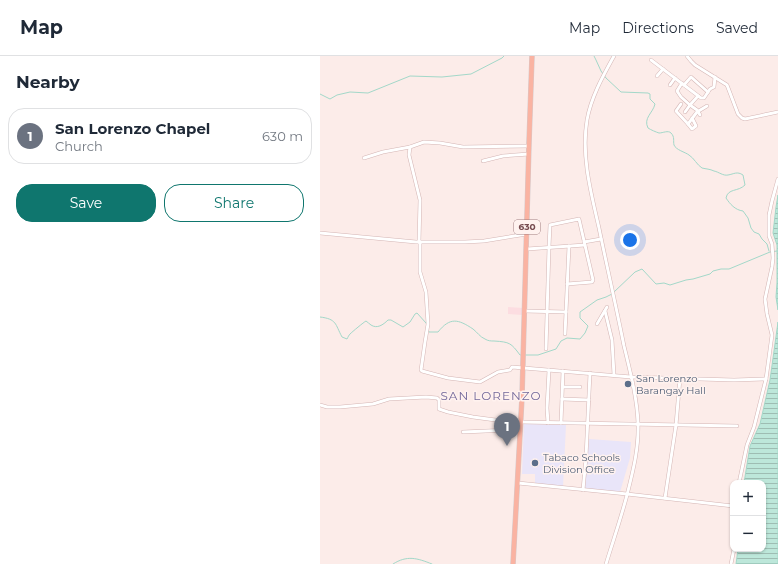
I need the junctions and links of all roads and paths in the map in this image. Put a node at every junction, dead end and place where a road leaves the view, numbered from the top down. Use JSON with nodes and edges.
{"nodes":[{"id":1,"x":532,"y":56,"type":"edge"},
{"id":2,"x":614,"y":56,"type":"edge"},
{"id":3,"x":687,"y":56,"type":"edge"},
{"id":4,"x":651,"y":60,"type":"dead end"},
{"id":5,"x":663,"y":69,"type":"junction"},
{"id":6,"x":657,"y":76,"type":"dead end"},
{"id":7,"x":715,"y":77,"type":"junction"},
{"id":8,"x":675,"y":78,"type":"junction"},
{"id":9,"x":683,"y":84,"type":"junction"},
{"id":10,"x":670,"y":85,"type":"dead end"},
{"id":11,"x":708,"y":92,"type":"junction"},
{"id":12,"x":698,"y":96,"type":"junction"},
{"id":13,"x":681,"y":104,"type":"dead end"},
{"id":14,"x":690,"y":105,"type":"junction"},
{"id":15,"x":707,"y":106,"type":"dead end"},
{"id":16,"x":685,"y":112,"type":"dead end"},
{"id":17,"x":778,"y":112,"type":"edge"},
{"id":18,"x":699,"y":113,"type":"junction"},
{"id":19,"x":692,"y":118,"type":"junction"},
{"id":20,"x":688,"y":124,"type":"junction"},
{"id":21,"x":529,"y":146,"type":"junction"},
{"id":22,"x":410,"y":147,"type":"junction"},
{"id":23,"x":529,"y":154,"type":"junction"},
{"id":24,"x":364,"y":158,"type":"dead end"},
{"id":25,"x":483,"y":161,"type":"dead end"},
{"id":26,"x":778,"y":179,"type":"edge"},
{"id":27,"x":320,"y":233,"type":"edge"},
{"id":28,"x":527,"y":234,"type":"junction"},
{"id":29,"x":601,"y":239,"type":"junction"},
{"id":30,"x":419,"y":242,"type":"junction"},
{"id":31,"x":584,"y":244,"type":"junction"},
{"id":32,"x":569,"y":246,"type":"junction"},
{"id":33,"x":549,"y":247,"type":"junction"},
{"id":34,"x":527,"y":248,"type":"junction"},
{"id":35,"x":568,"y":284,"type":"junction"},
{"id":36,"x":607,"y":307,"type":"dead end"},
{"id":37,"x":525,"y":311,"type":"junction"},
{"id":38,"x":605,"y":311,"type":"junction"},
{"id":39,"x":548,"y":312,"type":"junction"},
{"id":40,"x":566,"y":312,"type":"junction"},
{"id":41,"x":597,"y":324,"type":"dead end"},
{"id":42,"x":565,"y":334,"type":"dead end"},
{"id":43,"x":546,"y":349,"type":"dead end"},
{"id":44,"x":523,"y":368,"type":"junction"},
{"id":45,"x":549,"y":370,"type":"junction"},
{"id":46,"x":563,"y":371,"type":"junction"},
{"id":47,"x":590,"y":373,"type":"junction"},
{"id":48,"x":614,"y":375,"type":"junction"},
{"id":49,"x":631,"y":377,"type":"junction"},
{"id":50,"x":680,"y":378,"type":"junction"},
{"id":51,"x":766,"y":380,"type":"junction"},
{"id":52,"x":580,"y":386,"type":"dead end"},
{"id":53,"x":563,"y":387,"type":"junction"},
{"id":54,"x":562,"y":399,"type":"junction"},
{"id":55,"x":589,"y":400,"type":"junction"},
{"id":56,"x":320,"y":406,"type":"edge"},
{"id":57,"x":521,"y":422,"type":"junction"},
{"id":58,"x":548,"y":423,"type":"junction"},
{"id":59,"x":561,"y":423,"type":"junction"},
{"id":60,"x":588,"y":424,"type":"junction"},
{"id":61,"x":638,"y":424,"type":"junction"},
{"id":62,"x":676,"y":425,"type":"junction"},
{"id":63,"x":737,"y":426,"type":"dead end"},
{"id":64,"x":520,"y":431,"type":"junction"},
{"id":65,"x":463,"y":432,"type":"dead end"},
{"id":66,"x":740,"y":480,"type":"edge"},
{"id":67,"x":518,"y":483,"type":"junction"},
{"id":68,"x":583,"y":490,"type":"junction"},
{"id":69,"x":627,"y":494,"type":"junction"},
{"id":70,"x":665,"y":498,"type":"junction"},
{"id":71,"x":730,"y":506,"type":"edge"},
{"id":72,"x":733,"y":552,"type":"edge"},
{"id":73,"x":513,"y":564,"type":"edge"},
{"id":74,"x":606,"y":564,"type":"edge"},
{"id":75,"x":731,"y":564,"type":"edge"}],
"edges":[{"from":1,"to":21,"type":"main road","number":"630"},
{"from":2,"to":29,"type":"street"},
{"from":3,"to":7,"type":"street"},
{"from":4,"to":5,"type":"street"},
{"from":5,"to":6,"type":"street"},
{"from":5,"to":8,"type":"street"},
{"from":7,"to":11,"type":"street"},
{"from":7,"to":17,"type":"street"},
{"from":8,"to":9,"type":"street"},
{"from":8,"to":10,"type":"street"},
{"from":9,"to":11,"type":"street"},
{"from":9,"to":12,"type":"street"},
{"from":9,"to":14,"type":"street"},
{"from":11,"to":12,"type":"street"},
{"from":12,"to":14,"type":"street"},
{"from":13,"to":20,"type":"street"},
{"from":14,"to":16,"type":"street"},
{"from":14,"to":18,"type":"street"},
{"from":15,"to":18,"type":"street"},
{"from":18,"to":19,"type":"street"},
{"from":19,"to":20,"type":"street"},
{"from":19,"to":20,"type":"street"},
{"from":21,"to":22,"type":"street"},
{"from":21,"to":23,"type":"main road","number":"630"},
{"from":22,"to":24,"type":"street"},
{"from":22,"to":30,"type":"street"},
{"from":23,"to":25,"type":"street"},
{"from":23,"to":28,"type":"main road","number":"630"},
{"from":26,"to":51,"type":"street"},
{"from":27,"to":30,"type":"street"},
{"from":28,"to":30,"type":"street"},
{"from":28,"to":34,"type":"main road","number":"630"},
{"from":29,"to":31,"type":"street"},
{"from":29,"to":49,"type":"street"},
{"from":30,"to":44,"type":"street"},
{"from":31,"to":32,"type":"street"},
{"from":31,"to":33,"type":"street"},
{"from":31,"to":35,"type":"street"},
{"from":32,"to":33,"type":"street"},
{"from":32,"to":35,"type":"street"},
{"from":33,"to":34,"type":"street"},
{"from":33,"to":39,"type":"street"},
{"from":34,"to":37,"type":"main road","number":"630"},
{"from":35,"to":40,"type":"street"},
{"from":36,"to":38,"type":"street"},
{"from":37,"to":39,"type":"street"},
{"from":37,"to":44,"type":"main road","number":"630"},
{"from":38,"to":41,"type":"street"},
{"from":38,"to":48,"type":"street"},
{"from":39,"to":40,"type":"street"},
{"from":39,"to":43,"type":"street"},
{"from":40,"to":42,"type":"street"},
{"from":44,"to":45,"type":"street"},
{"from":44,"to":57,"type":"main road","number":"630"},
{"from":45,"to":46,"type":"street"},
{"from":45,"to":58,"type":"street"},
{"from":46,"to":47,"type":"street"},
{"from":46,"to":53,"type":"street"},
{"from":47,"to":48,"type":"street"},
{"from":47,"to":55,"type":"street"},
{"from":48,"to":49,"type":"street"},
{"from":49,"to":50,"type":"street"},
{"from":49,"to":61,"type":"street"},
{"from":50,"to":51,"type":"street"},
{"from":50,"to":62,"type":"street"},
{"from":51,"to":66,"type":"street"},
{"from":52,"to":53,"type":"street"},
{"from":53,"to":54,"type":"street"},
{"from":54,"to":55,"type":"street"},
{"from":54,"to":59,"type":"street"},
{"from":55,"to":60,"type":"street"},
{"from":56,"to":57,"type":"street"},
{"from":57,"to":58,"type":"street"},
{"from":57,"to":64,"type":"main road","number":"630"},
{"from":58,"to":59,"type":"street"},
{"from":59,"to":60,"type":"street"},
{"from":60,"to":61,"type":"street"},
{"from":60,"to":68,"type":"street"},
{"from":61,"to":62,"type":"street"},
{"from":61,"to":69,"type":"street"},
{"from":62,"to":63,"type":"street"},
{"from":62,"to":70,"type":"street"},
{"from":64,"to":65,"type":"street"},
{"from":64,"to":67,"type":"main road","number":"630"},
{"from":67,"to":68,"type":"street"},
{"from":67,"to":73,"type":"main road","number":"630"},
{"from":68,"to":69,"type":"street"},
{"from":69,"to":70,"type":"street"},
{"from":69,"to":74,"type":"street"},
{"from":70,"to":71,"type":"street"},
{"from":72,"to":75,"type":"street"}]}
